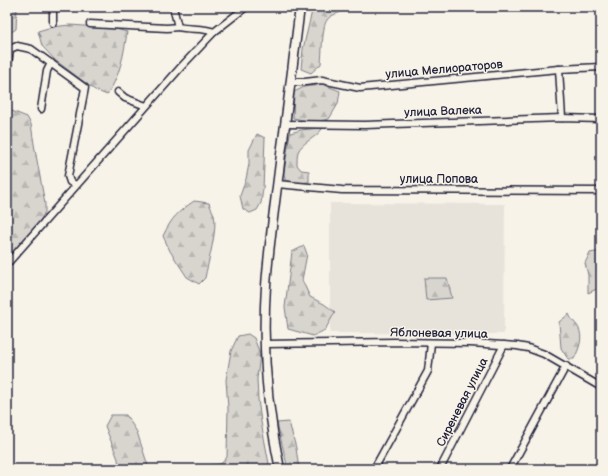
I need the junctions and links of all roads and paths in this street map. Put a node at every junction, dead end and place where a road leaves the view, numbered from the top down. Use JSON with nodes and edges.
{"nodes":[{"id":1,"x":53,"y":7,"type":"edge"},
{"id":2,"x":173,"y":7,"type":"edge"},
{"id":3,"x":246,"y":7,"type":"edge"},
{"id":4,"x":300,"y":7,"type":"edge"},
{"id":5,"x":53,"y":23,"type":"dead end"},
{"id":6,"x":90,"y":24,"type":"dead end"},
{"id":7,"x":178,"y":27,"type":"junction"},
{"id":8,"x":214,"y":32,"type":"junction"},
{"id":9,"x":51,"y":63,"type":"junction"},
{"id":10,"x":601,"y":67,"type":"edge"},
{"id":11,"x":560,"y":69,"type":"junction"},
{"id":12,"x":7,"y":72,"type":"edge"},
{"id":13,"x":291,"y":82,"type":"junction"},
{"id":14,"x":118,"y":92,"type":"dead end"},
{"id":15,"x":146,"y":106,"type":"junction"},
{"id":16,"x":42,"y":109,"type":"dead end"},
{"id":17,"x":562,"y":118,"type":"junction"},
{"id":18,"x":601,"y":119,"type":"edge"},
{"id":19,"x":285,"y":124,"type":"junction"},
{"id":20,"x":278,"y":184,"type":"junction"},
{"id":21,"x":76,"y":185,"type":"junction"},
{"id":22,"x":601,"y":191,"type":"edge"},
{"id":23,"x":7,"y":264,"type":"edge"},
{"id":24,"x":431,"y":343,"type":"junction"},
{"id":25,"x":266,"y":344,"type":"junction"},
{"id":26,"x":504,"y":345,"type":"junction"},
{"id":27,"x":566,"y":366,"type":"junction"},
{"id":28,"x":601,"y":387,"type":"edge"},
{"id":29,"x":280,"y":469,"type":"edge"},
{"id":30,"x":374,"y":469,"type":"edge"},
{"id":31,"x":440,"y":469,"type":"edge"},
{"id":32,"x":510,"y":469,"type":"edge"}],
"edges":[{"from":1,"to":5,"type":"street"},
{"from":2,"to":7,"type":"street"},
{"from":3,"to":8,"type":"street"},
{"from":4,"to":13,"type":"main road"},
{"from":6,"to":7,"type":"street"},
{"from":7,"to":8,"type":"street"},
{"from":8,"to":15,"type":"street"},
{"from":9,"to":12,"type":"street"},
{"from":9,"to":16,"type":"street"},
{"from":9,"to":21,"type":"street"},
{"from":10,"to":11,"type":"street","name":"улица Мелиораторов"},
{"from":11,"to":13,"type":"street","name":"улица Мелиораторов"},
{"from":11,"to":17,"type":"street"},
{"from":13,"to":19,"type":"main road"},
{"from":14,"to":15,"type":"street"},
{"from":15,"to":21,"type":"street"},
{"from":17,"to":18,"type":"street","name":"улица Валека"},
{"from":17,"to":19,"type":"street","name":"улица Валека"},
{"from":19,"to":20,"type":"main road"},
{"from":20,"to":22,"type":"street","name":"улица Попова"},
{"from":20,"to":25,"type":"main road"},
{"from":21,"to":23,"type":"street"},
{"from":24,"to":25,"type":"street","name":"Яблоневая улица"},
{"from":24,"to":26,"type":"street","name":"Яблоневая улица"},
{"from":24,"to":30,"type":"street"},
{"from":25,"to":29,"type":"main road"},
{"from":26,"to":27,"type":"street","name":"Яблоневая улица"},
{"from":26,"to":31,"type":"street","name":"Сиреневая улица"},
{"from":27,"to":28,"type":"street","name":"Яблоневая улица"},
{"from":27,"to":32,"type":"street"}]}
